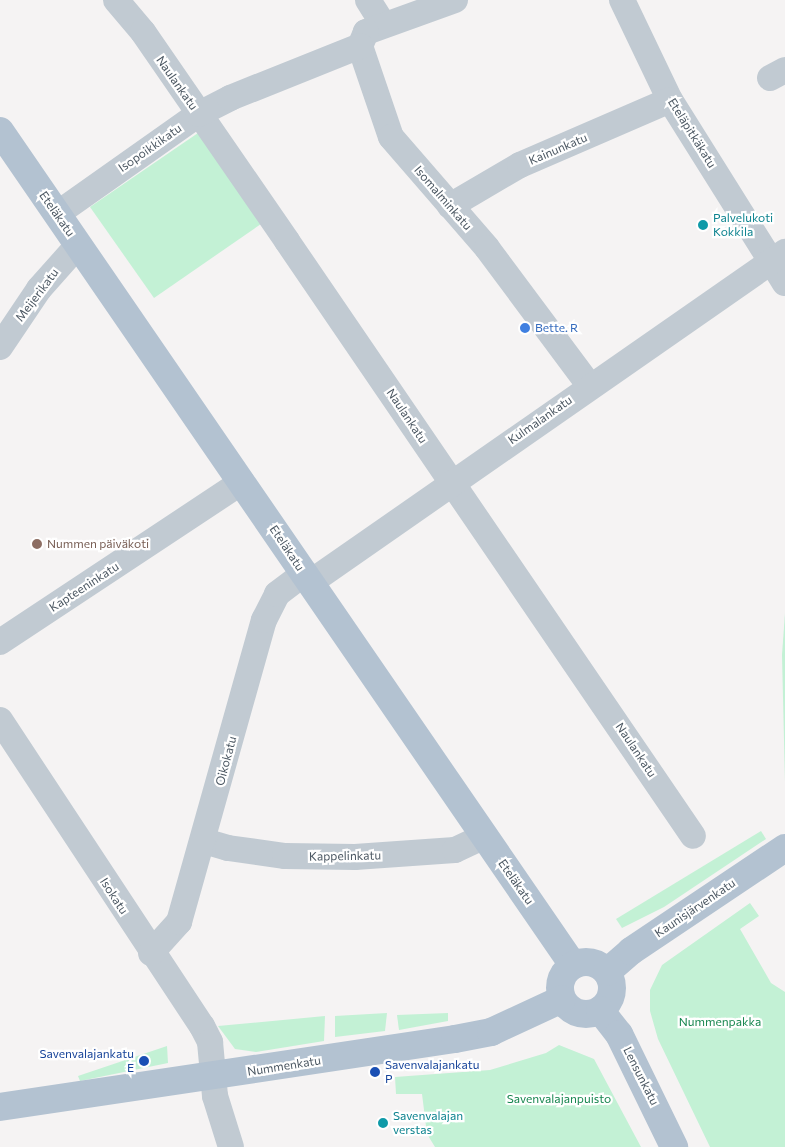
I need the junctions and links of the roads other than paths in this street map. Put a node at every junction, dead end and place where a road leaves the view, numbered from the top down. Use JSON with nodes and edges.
{"nodes":[{"id":1,"x":116,"y":0,"type":"edge"},
{"id":2,"x":368,"y":0,"type":"edge"},
{"id":3,"x":456,"y":0,"type":"edge"},
{"id":4,"x":622,"y":0,"type":"edge"},
{"id":5,"x":383,"y":24,"type":"junction"},
{"id":6,"x":360,"y":46,"type":"junction"},
{"id":7,"x":670,"y":100,"type":"junction"},
{"id":8,"x":199,"y":114,"type":"junction"},
{"id":9,"x":0,"y":131,"type":"edge"},
{"id":10,"x":450,"y":206,"type":"junction"},
{"id":11,"x":57,"y":214,"type":"junction"},
{"id":12,"x":78,"y":245,"type":"junction"},
{"id":13,"x":778,"y":256,"type":"edge"},
{"id":14,"x":785,"y":283,"type":"edge"},
{"id":15,"x":0,"y":347,"type":"edge"},
{"id":16,"x":590,"y":386,"type":"junction"},
{"id":17,"x":242,"y":482,"type":"junction"},
{"id":18,"x":451,"y":482,"type":"junction"},
{"id":19,"x":308,"y":578,"type":"junction"},
{"id":20,"x":0,"y":642,"type":"edge"},
{"id":21,"x":0,"y":720,"type":"edge"},
{"id":22,"x":485,"y":836,"type":"junction"},
{"id":23,"x":693,"y":836,"type":"dead end"},
{"id":24,"x":204,"y":841,"type":"junction"},
{"id":25,"x":785,"y":848,"type":"edge"},
{"id":26,"x":151,"y":952,"type":"junction"},
{"id":27,"x":573,"y":965,"type":"junction"},
{"id":28,"x":607,"y":972,"type":"junction"},
{"id":29,"x":562,"y":999,"type":"junction"},
{"id":30,"x":600,"y":1010,"type":"junction"},
{"id":31,"x":214,"y":1077,"type":"junction"},
{"id":32,"x":0,"y":1107,"type":"edge"},
{"id":33,"x":231,"y":1147,"type":"edge"},
{"id":34,"x":674,"y":1147,"type":"edge"}],
"edges":[{"from":1,"to":8,"type":"street","name":"Naulankatu"},
{"from":2,"to":5,"type":"street"},
{"from":3,"to":5,"type":"street"},
{"from":4,"to":7,"type":"street","name":"Eteläpitkäkatu"},
{"from":5,"to":6,"type":"street"},
{"from":6,"to":8,"type":"street","name":"Isopoikkikatu"},
{"from":6,"to":10,"type":"street","name":"Isomalminkatu"},
{"from":7,"to":10,"type":"street","name":"Kainunkatu"},
{"from":7,"to":13,"type":"street","name":"Eteläpitkäkatu"},
{"from":8,"to":11,"type":"street","name":"Isopoikkikatu"},
{"from":8,"to":18,"type":"street","name":"Naulankatu"},
{"from":9,"to":11,"type":"main road","name":"Eteläkatu"},
{"from":10,"to":16,"type":"street","name":"Isomalminkatu"},
{"from":11,"to":12,"type":"main road","name":"Eteläkatu"},
{"from":12,"to":15,"type":"street","name":"Meijerikatu"},
{"from":12,"to":17,"type":"main road","name":"Eteläkatu"},
{"from":13,"to":14,"type":"street","name":"Eteläpitkäkatu"},
{"from":13,"to":16,"type":"street","name":"Kulmalankatu"},
{"from":16,"to":18,"type":"street","name":"Kulmalankatu"},
{"from":17,"to":19,"type":"main road","name":"Eteläkatu"},
{"from":17,"to":20,"type":"street","name":"Kapteeninkatu"},
{"from":18,"to":19,"type":"street","name":"Kulmalankatu"},
{"from":18,"to":23,"type":"street","name":"Naulankatu"},
{"from":19,"to":22,"type":"main road","name":"Eteläkatu"},
{"from":19,"to":24,"type":"street","name":"Oikokatu"},
{"from":21,"to":26,"type":"street","name":"Isokatu"},
{"from":22,"to":24,"type":"street","name":"Kappelinkatu"},
{"from":22,"to":27,"type":"main road","name":"Eteläkatu"},
{"from":24,"to":26,"type":"street","name":"Oikokatu"},
{"from":25,"to":28,"type":"main road","name":"Kaunisjärvenkatu"},
{"from":26,"to":31,"type":"street","name":"Isokatu"},
{"from":27,"to":28,"type":"main road"},
{"from":27,"to":29,"type":"main road"},
{"from":28,"to":30,"type":"main road"},
{"from":29,"to":30,"type":"main road"},
{"from":29,"to":31,"type":"main road","name":"Nummenkatu"},
{"from":30,"to":34,"type":"main road","name":"Lensunkatu"},
{"from":31,"to":32,"type":"main road","name":"Nummenkatu"},
{"from":31,"to":33,"type":"street","name":"Isokatu"}]}
